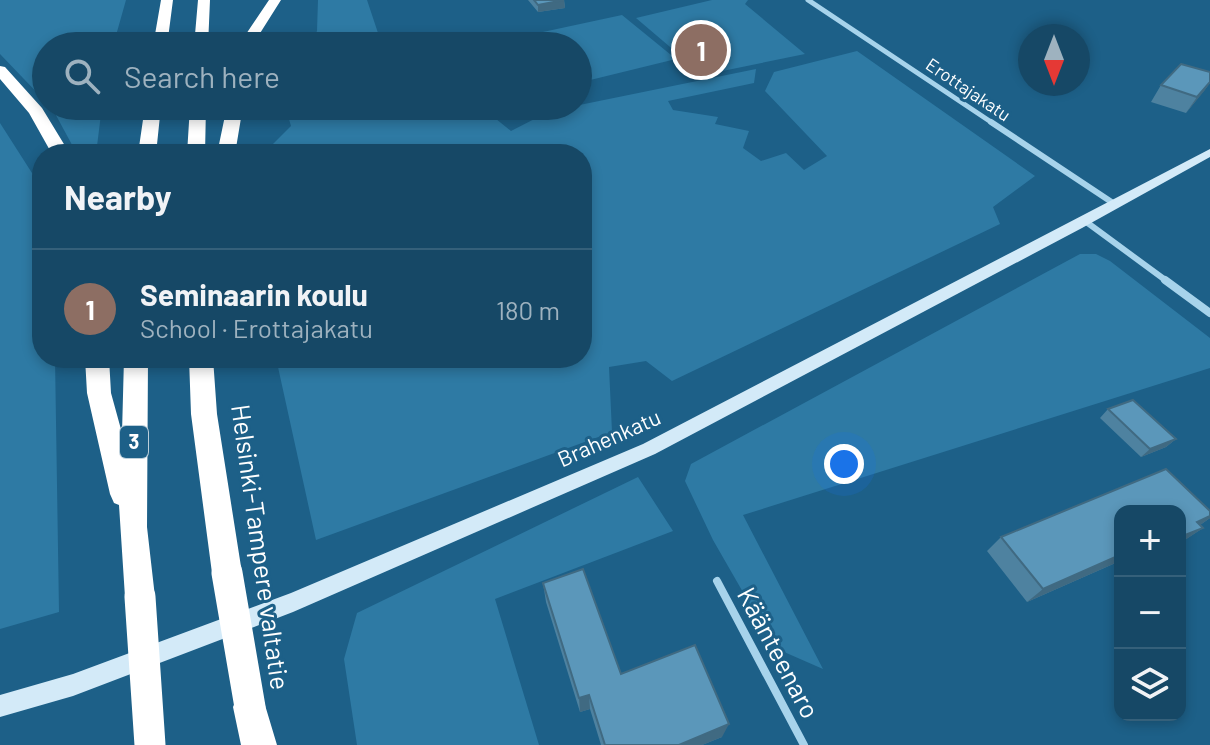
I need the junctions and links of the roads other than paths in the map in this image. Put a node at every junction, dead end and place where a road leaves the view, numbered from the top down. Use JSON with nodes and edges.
{"nodes":[{"id":1,"x":167,"y":0,"type":"edge"},
{"id":2,"x":204,"y":0,"type":"edge"},
{"id":3,"x":275,"y":0,"type":"edge"},
{"id":4,"x":808,"y":0,"type":"edge"},
{"id":5,"x":162,"y":32,"type":"edge"},
{"id":6,"x":202,"y":32,"type":"edge"},
{"id":7,"x":254,"y":32,"type":"edge"},
{"id":8,"x":0,"y":70,"type":"edge"},
{"id":9,"x":32,"y":106,"type":"edge"},
{"id":10,"x":41,"y":120,"type":"edge"},
{"id":11,"x":151,"y":120,"type":"edge"},
{"id":12,"x":197,"y":120,"type":"edge"},
{"id":13,"x":232,"y":120,"type":"edge"},
{"id":14,"x":55,"y":144,"type":"edge"},
{"id":15,"x":148,"y":144,"type":"edge"},
{"id":16,"x":196,"y":144,"type":"edge"},
{"id":17,"x":228,"y":144,"type":"edge"},
{"id":18,"x":1210,"y":152,"type":"edge"},
{"id":19,"x":1113,"y":203,"type":"junction"},
{"id":20,"x":1085,"y":221,"type":"junction"},
{"id":21,"x":1210,"y":313,"type":"edge"},
{"id":22,"x":98,"y":368,"type":"edge"},
{"id":23,"x":136,"y":368,"type":"edge"},
{"id":24,"x":202,"y":368,"type":"edge"},
{"id":25,"x":133,"y":527,"type":"junction"},
{"id":26,"x":717,"y":581,"type":"dead end"},
{"id":27,"x":0,"y":706,"type":"edge"},
{"id":28,"x":150,"y":745,"type":"edge"},
{"id":29,"x":259,"y":745,"type":"edge"},
{"id":30,"x":804,"y":745,"type":"edge"}],
"edges":[{"from":1,"to":5,"type":"highway"},
{"from":2,"to":6,"type":"highway"},
{"from":3,"to":7,"type":"highway"},
{"from":4,"to":19,"type":"street","name":"Erottajakatu"},
{"from":8,"to":9,"type":"highway"},
{"from":10,"to":14,"type":"highway"},
{"from":11,"to":15,"type":"highway"},
{"from":12,"to":16,"type":"highway"},
{"from":13,"to":17,"type":"highway"},
{"from":18,"to":19,"type":"main road","name":"Brahenkatu"},
{"from":19,"to":20,"type":"main road","name":"Brahenkatu"},
{"from":20,"to":21,"type":"street"},
{"from":20,"to":27,"type":"main road","name":"Brahenkatu"},
{"from":22,"to":25,"type":"highway"},
{"from":23,"to":25,"type":"highway","number":"3"},
{"from":24,"to":29,"type":"highway","name":"Helsinki-Tampere valtatie","bridge":true},
{"from":25,"to":28,"type":"highway","number":"3","bridge":true},
{"from":26,"to":30,"type":"lane","name":"Käänteenaro"}]}
